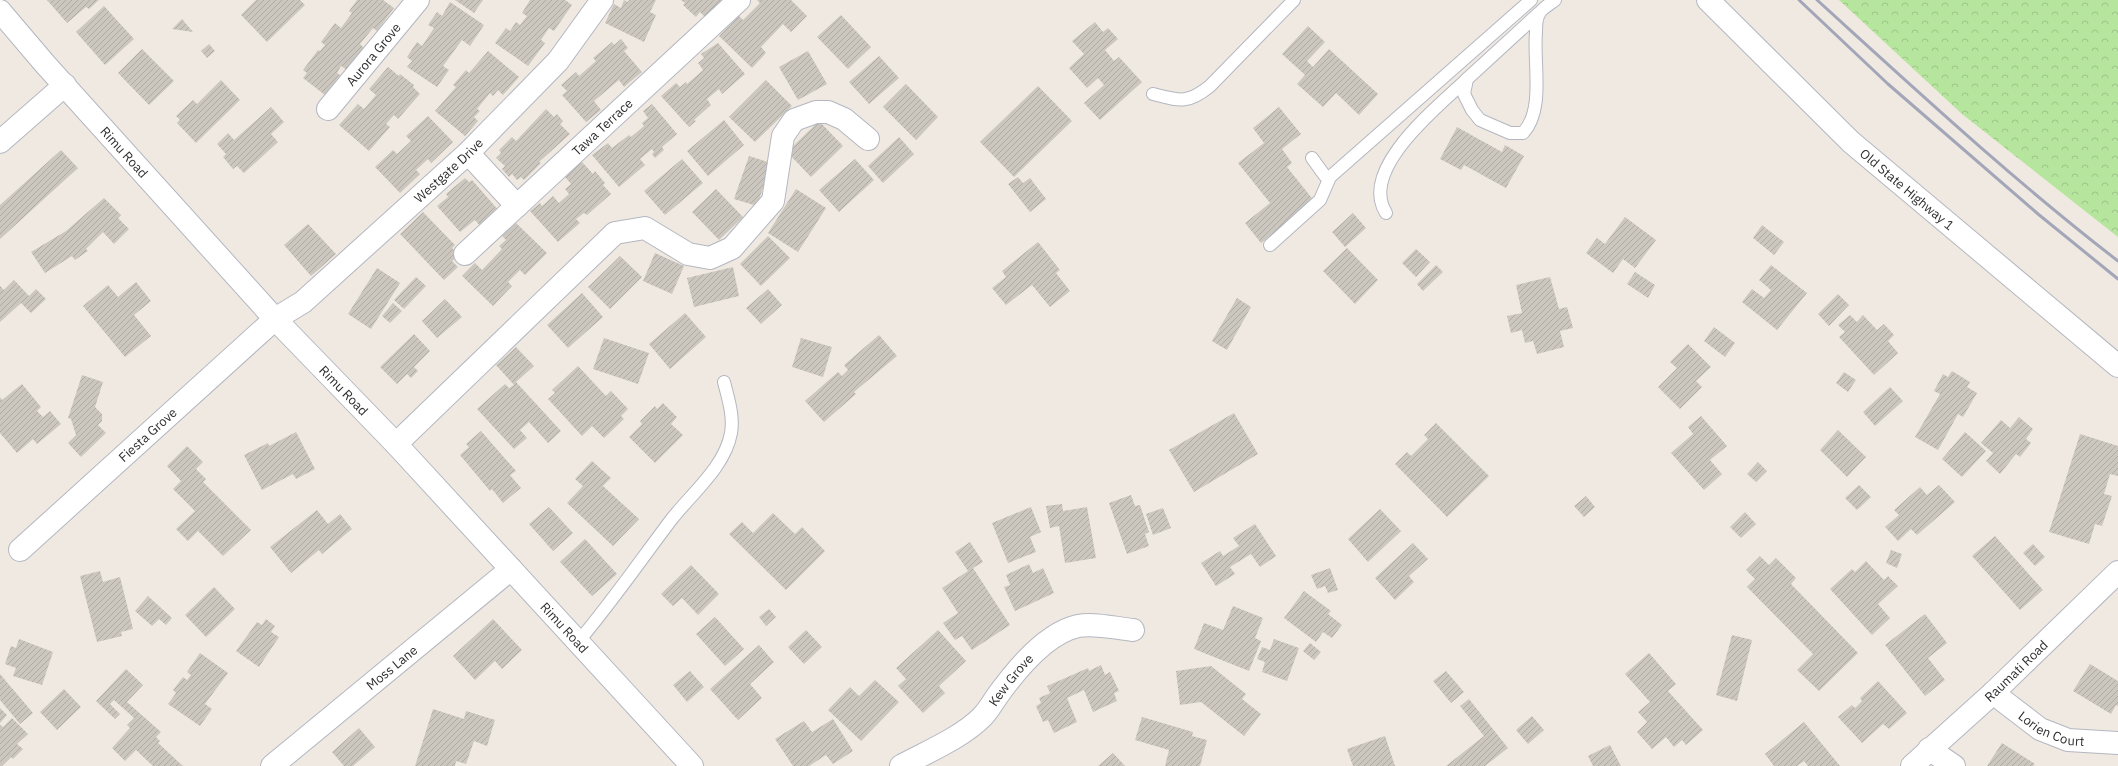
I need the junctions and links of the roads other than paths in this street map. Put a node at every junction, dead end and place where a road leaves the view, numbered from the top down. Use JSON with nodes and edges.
{"nodes":[{"id":1,"x":418,"y":0,"type":"edge"},
{"id":2,"x":602,"y":0,"type":"edge"},
{"id":3,"x":739,"y":0,"type":"edge"},
{"id":4,"x":1294,"y":0,"type":"edge"},
{"id":5,"x":1531,"y":0,"type":"edge"},
{"id":6,"x":1555,"y":0,"type":"edge"},
{"id":7,"x":1708,"y":0,"type":"edge"},
{"id":8,"x":0,"y":11,"type":"edge"},
{"id":9,"x":1539,"y":13,"type":"junction"},
{"id":10,"x":1467,"y":78,"type":"junction"},
{"id":11,"x":65,"y":85,"type":"junction"},
{"id":12,"x":1153,"y":94,"type":"dead end"},
{"id":13,"x":328,"y":109,"type":"dead end"},
{"id":14,"x":868,"y":139,"type":"dead end"},
{"id":15,"x":0,"y":142,"type":"edge"},
{"id":16,"x":468,"y":153,"type":"junction"},
{"id":17,"x":1312,"y":158,"type":"dead end"},
{"id":18,"x":1330,"y":177,"type":"junction"},
{"id":19,"x":517,"y":206,"type":"junction"},
{"id":20,"x":1386,"y":213,"type":"dead end"},
{"id":21,"x":1270,"y":245,"type":"dead end"},
{"id":22,"x":465,"y":254,"type":"dead end"},
{"id":23,"x":275,"y":319,"type":"junction"},
{"id":24,"x":2118,"y":366,"type":"edge"},
{"id":25,"x":724,"y":382,"type":"dead end"},
{"id":26,"x":396,"y":444,"type":"junction"},
{"id":27,"x":20,"y":550,"type":"dead end"},
{"id":28,"x":511,"y":568,"type":"junction"},
{"id":29,"x":2118,"y":572,"type":"edge"},
{"id":30,"x":1133,"y":630,"type":"dead end"},
{"id":31,"x":578,"y":642,"type":"junction"},
{"id":32,"x":1993,"y":693,"type":"junction"},
{"id":33,"x":2118,"y":743,"type":"edge"},
{"id":34,"x":1929,"y":749,"type":"junction"},
{"id":35,"x":272,"y":766,"type":"edge"},
{"id":36,"x":692,"y":766,"type":"edge"},
{"id":37,"x":901,"y":766,"type":"edge"},
{"id":38,"x":1912,"y":766,"type":"edge"},
{"id":39,"x":1954,"y":766,"type":"edge"}],
"edges":[{"from":1,"to":13,"type":"street","name":"Aurora Grove"},
{"from":2,"to":16,"type":"street","name":"Westgate Drive"},
{"from":3,"to":19,"type":"street","name":"Tawa Terrace"},
{"from":4,"to":12,"type":"lane"},
{"from":5,"to":18,"type":"lane"},
{"from":6,"to":9,"type":"lane"},
{"from":7,"to":24,"type":"street","name":"Old State Highway 1"},
{"from":8,"to":11,"type":"street","name":"Rimu Road"},
{"from":9,"to":10,"type":"lane"},
{"from":9,"to":10,"type":"lane"},
{"from":10,"to":20,"type":"lane"},
{"from":11,"to":15,"type":"street"},
{"from":11,"to":23,"type":"street","name":"Rimu Road"},
{"from":14,"to":26,"type":"street"},
{"from":16,"to":19,"type":"street"},
{"from":16,"to":23,"type":"street","name":"Westgate Drive"},
{"from":17,"to":18,"type":"lane"},
{"from":18,"to":21,"type":"lane"},
{"from":19,"to":22,"type":"street","name":"Tawa Terrace"},
{"from":23,"to":26,"type":"street","name":"Rimu Road"},
{"from":23,"to":27,"type":"street","name":"Fiesta Grove"},
{"from":25,"to":31,"type":"lane"},
{"from":26,"to":28,"type":"street","name":"Rimu Road"},
{"from":28,"to":31,"type":"street","name":"Rimu Road"},
{"from":28,"to":35,"type":"street","name":"Moss Lane"},
{"from":29,"to":32,"type":"street","name":"Raumati Road"},
{"from":30,"to":37,"type":"street","name":"Kew Grove"},
{"from":31,"to":36,"type":"street","name":"Rimu Road"},
{"from":32,"to":33,"type":"street","name":"Lorien Court"},
{"from":32,"to":34,"type":"street","name":"Raumati Road"},
{"from":34,"to":38,"type":"street","name":"Raumati Road"},
{"from":34,"to":39,"type":"street"}]}
